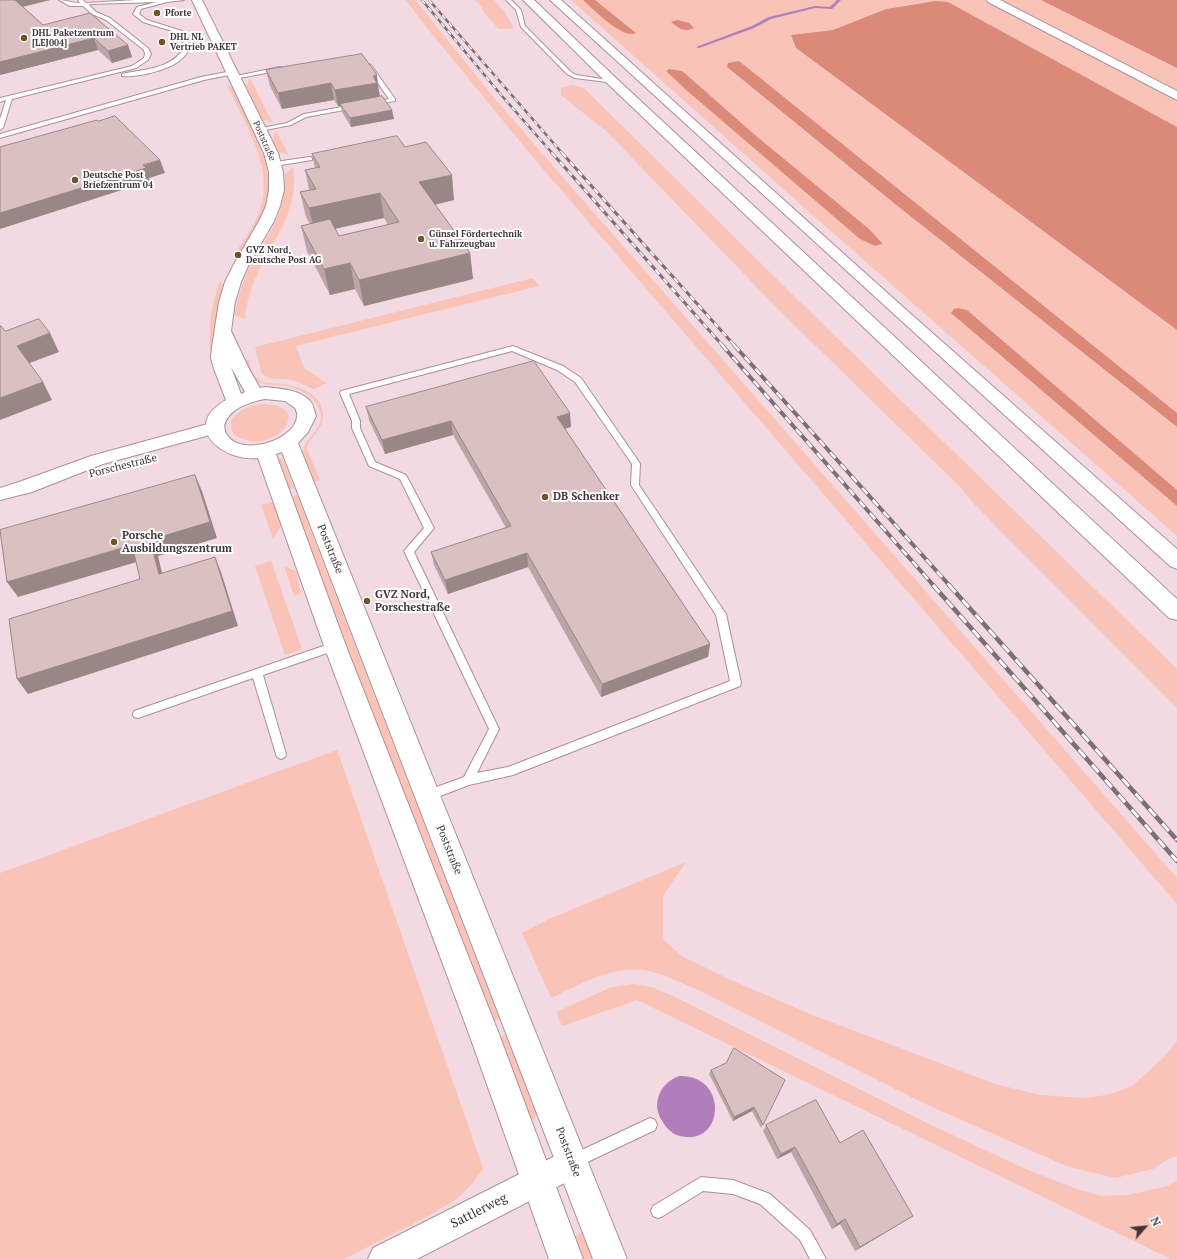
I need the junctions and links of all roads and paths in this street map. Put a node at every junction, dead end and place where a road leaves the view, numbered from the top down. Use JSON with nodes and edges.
{"nodes":[{"id":1,"x":61,"y":0,"type":"edge"},
{"id":2,"x":96,"y":0,"type":"edge"},
{"id":3,"x":182,"y":0,"type":"edge"},
{"id":4,"x":198,"y":0,"type":"edge"},
{"id":5,"x":508,"y":0,"type":"edge"},
{"id":6,"x":528,"y":0,"type":"edge"},
{"id":7,"x":555,"y":0,"type":"edge"},
{"id":8,"x":992,"y":0,"type":"edge"},
{"id":9,"x":165,"y":2,"type":"junction"},
{"id":10,"x":85,"y":3,"type":"edge"},
{"id":11,"x":367,"y":62,"type":"edge"},
{"id":12,"x":288,"y":68,"type":"edge"},
{"id":13,"x":233,"y":75,"type":"junction"},
{"id":14,"x":71,"y":82,"type":"junction"},
{"id":15,"x":613,"y":82,"type":"junction"},
{"id":16,"x":1177,"y":96,"type":"edge"},
{"id":17,"x":10,"y":97,"type":"junction"},
{"id":18,"x":0,"y":100,"type":"edge"},
{"id":19,"x":0,"y":128,"type":"edge"},
{"id":20,"x":260,"y":130,"type":"junction"},
{"id":21,"x":0,"y":136,"type":"edge"},
{"id":22,"x":310,"y":159,"type":"dead end"},
{"id":23,"x":275,"y":164,"type":"junction"},
{"id":24,"x":223,"y":330,"type":"junction"},
{"id":25,"x":255,"y":394,"type":"junction"},
{"id":26,"x":235,"y":401,"type":"junction"},
{"id":27,"x":218,"y":434,"type":"junction"},
{"id":28,"x":276,"y":446,"type":"junction"},
{"id":29,"x":0,"y":494,"type":"edge"},
{"id":30,"x":1177,"y":562,"type":"edge"},
{"id":31,"x":1177,"y":612,"type":"edge"},
{"id":32,"x":335,"y":646,"type":"junction"},
{"id":33,"x":257,"y":673,"type":"junction"},
{"id":34,"x":138,"y":714,"type":"dead end"},
{"id":35,"x":281,"y":754,"type":"dead end"},
{"id":36,"x":468,"y":780,"type":"junction"},
{"id":37,"x":427,"y":796,"type":"junction"},
{"id":38,"x":650,"y":1125,"type":"dead end"},
{"id":39,"x":573,"y":1162,"type":"junction"},
{"id":40,"x":537,"y":1181,"type":"junction"},
{"id":41,"x":658,"y":1211,"type":"dead end"},
{"id":42,"x":384,"y":1259,"type":"edge"},
{"id":43,"x":566,"y":1259,"type":"edge"},
{"id":44,"x":610,"y":1259,"type":"edge"},
{"id":45,"x":818,"y":1259,"type":"edge"}],
"edges":[{"from":1,"to":10,"type":"lane"},
{"from":2,"to":10,"type":"lane"},
{"from":3,"to":9,"type":"lane"},
{"from":4,"to":13,"type":"main road","name":"Poststraße"},
{"from":5,"to":15,"type":"lane"},
{"from":6,"to":15,"type":"main road"},
{"from":7,"to":30,"type":"main road"},
{"from":8,"to":16,"type":"main road"},
{"from":9,"to":10,"type":"lane"},
{"from":9,"to":14,"type":"lane"},
{"from":10,"to":14,"type":"lane"},
{"from":11,"to":20,"type":"lane"},
{"from":12,"to":13,"type":"lane"},
{"from":13,"to":20,"type":"main road","name":"Poststraße"},
{"from":13,"to":21,"type":"lane"},
{"from":14,"to":17,"type":"lane"},
{"from":15,"to":31,"type":"main road"},
{"from":17,"to":18,"type":"lane"},
{"from":17,"to":19,"type":"lane"},
{"from":20,"to":23,"type":"main road","name":"Poststraße"},
{"from":22,"to":23,"type":"lane"},
{"from":23,"to":24,"type":"main road","name":"Poststraße"},
{"from":24,"to":25,"type":"main road"},
{"from":24,"to":26,"type":"main road","name":"Poststraße"},
{"from":25,"to":26,"type":"main road"},
{"from":25,"to":28,"type":"main road"},
{"from":26,"to":27,"type":"main road"},
{"from":27,"to":28,"type":"main road"},
{"from":27,"to":29,"type":"street","name":"Porschestraße"},
{"from":28,"to":32,"type":"main road"},
{"from":28,"to":37,"type":"main road","name":"Poststraße"},
{"from":32,"to":33,"type":"lane"},
{"from":32,"to":40,"type":"main road"},
{"from":33,"to":34,"type":"lane"},
{"from":33,"to":35,"type":"lane"},
{"from":36,"to":36,"type":"lane"},
{"from":36,"to":37,"type":"lane"},
{"from":37,"to":39,"type":"main road","name":"Poststraße"},
{"from":38,"to":39,"type":"lane"},
{"from":39,"to":40,"type":"street","name":"Sattlerweg"},
{"from":39,"to":44,"type":"main road","name":"Poststraße"},
{"from":40,"to":42,"type":"street","name":"Sattlerweg"},
{"from":40,"to":43,"type":"main road"},
{"from":41,"to":45,"type":"lane"}]}
